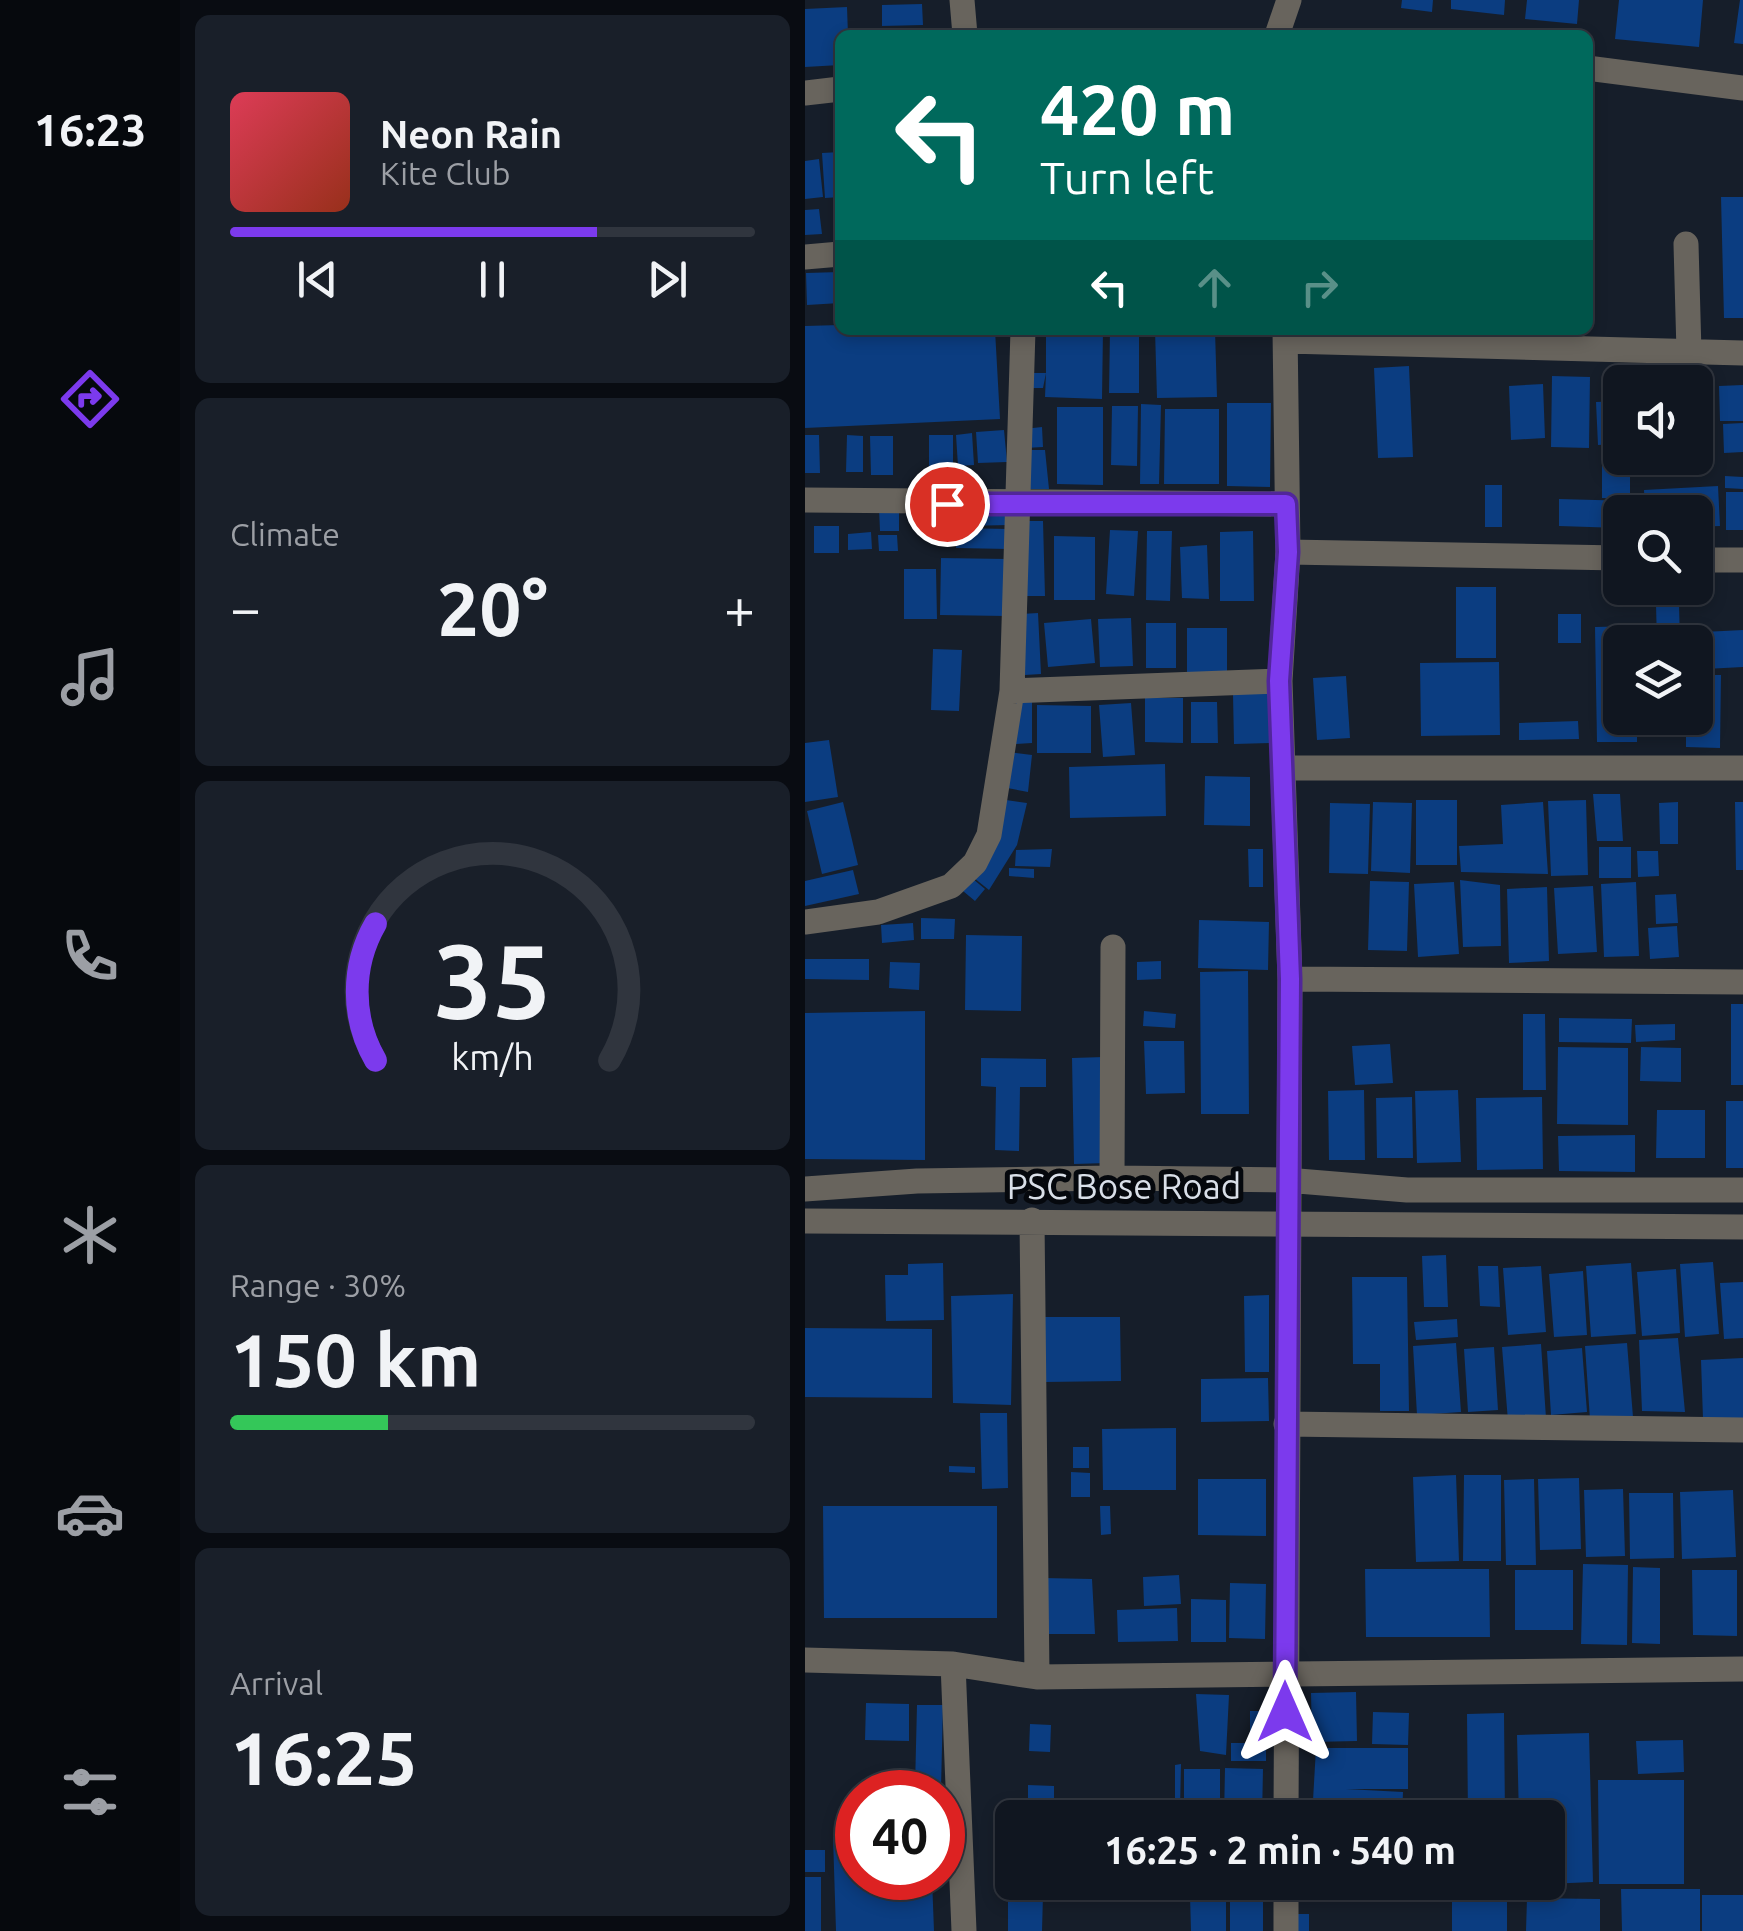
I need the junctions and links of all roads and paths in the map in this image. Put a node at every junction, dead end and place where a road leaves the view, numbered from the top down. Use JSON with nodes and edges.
{"nodes":[{"id":1,"x":962,"y":0,"type":"edge"},
{"id":2,"x":1289,"y":0,"type":"edge"},
{"id":3,"x":965,"y":30,"type":"edge"},
{"id":4,"x":1279,"y":30,"type":"edge"},
{"id":5,"x":1593,"y":69,"type":"edge"},
{"id":6,"x":1743,"y":88,"type":"edge"},
{"id":7,"x":835,"y":90,"type":"edge"},
{"id":8,"x":805,"y":93,"type":"edge"},
{"id":9,"x":1686,"y":244,"type":"dead end"},
{"id":10,"x":835,"y":254,"type":"edge"},
{"id":11,"x":805,"y":257,"type":"edge"},
{"id":12,"x":1023,"y":335,"type":"edge"},
{"id":13,"x":1285,"y":336,"type":"edge"},
{"id":14,"x":1689,"y":352,"type":"junction"},
{"id":15,"x":1743,"y":353,"type":"edge"},
{"id":16,"x":805,"y":500,"type":"edge"},
{"id":17,"x":1286,"y":504,"type":"junction"},
{"id":18,"x":1018,"y":505,"type":"junction"},
{"id":19,"x":1288,"y":552,"type":"junction"},
{"id":20,"x":1603,"y":558,"type":"edge"},
{"id":21,"x":1713,"y":560,"type":"edge"},
{"id":22,"x":1743,"y":560,"type":"edge"},
{"id":23,"x":1279,"y":681,"type":"junction"},
{"id":24,"x":1012,"y":690,"type":"junction"},
{"id":25,"x":1283,"y":768,"type":"junction"},
{"id":26,"x":1743,"y":768,"type":"edge"},
{"id":27,"x":805,"y":922,"type":"edge"},
{"id":28,"x":1113,"y":947,"type":"dead end"},
{"id":29,"x":1290,"y":979,"type":"junction"},
{"id":30,"x":1743,"y":982,"type":"edge"},
{"id":31,"x":1111,"y":1178,"type":"junction"},
{"id":32,"x":1287,"y":1180,"type":"junction"},
{"id":33,"x":805,"y":1189,"type":"edge"},
{"id":34,"x":1743,"y":1190,"type":"edge"},
{"id":35,"x":1032,"y":1220,"type":"junction"},
{"id":36,"x":805,"y":1221,"type":"edge"},
{"id":37,"x":1285,"y":1222,"type":"junction"},
{"id":38,"x":1743,"y":1228,"type":"edge"},
{"id":39,"x":1285,"y":1424,"type":"junction"},
{"id":40,"x":1743,"y":1430,"type":"edge"},
{"id":41,"x":805,"y":1660,"type":"edge"},
{"id":42,"x":953,"y":1664,"type":"junction"},
{"id":43,"x":1743,"y":1668,"type":"edge"},
{"id":44,"x":1285,"y":1676,"type":"junction"},
{"id":45,"x":1037,"y":1677,"type":"junction"},
{"id":46,"x":1285,"y":1800,"type":"edge"},
{"id":47,"x":1286,"y":1900,"type":"edge"},
{"id":48,"x":964,"y":1931,"type":"edge"},
{"id":49,"x":1286,"y":1931,"type":"edge"}],
"edges":[{"from":1,"to":3,"type":"street"},
{"from":2,"to":4,"type":"street"},
{"from":5,"to":6,"type":"street"},
{"from":7,"to":8,"type":"street"},
{"from":9,"to":14,"type":"street"},
{"from":10,"to":11,"type":"street"},
{"from":12,"to":18,"type":"street"},
{"from":13,"to":14,"type":"street"},
{"from":13,"to":17,"type":"street"},
{"from":14,"to":15,"type":"street"},
{"from":16,"to":18,"type":"street"},
{"from":17,"to":18,"type":"street"},
{"from":17,"to":19,"type":"street"},
{"from":18,"to":24,"type":"street"},
{"from":19,"to":20,"type":"street"},
{"from":19,"to":23,"type":"street"},
{"from":21,"to":22,"type":"street"},
{"from":23,"to":24,"type":"street"},
{"from":23,"to":25,"type":"street"},
{"from":24,"to":27,"type":"street"},
{"from":25,"to":26,"type":"street"},
{"from":25,"to":29,"type":"street"},
{"from":28,"to":31,"type":"street"},
{"from":29,"to":30,"type":"street"},
{"from":29,"to":32,"type":"street"},
{"from":31,"to":32,"type":"street"},
{"from":31,"to":33,"type":"street"},
{"from":32,"to":34,"type":"street"},
{"from":32,"to":37,"type":"street"},
{"from":35,"to":36,"type":"street","name":"PSC Bose Road"},
{"from":35,"to":37,"type":"street","name":"PSC Bose Road"},
{"from":35,"to":45,"type":"street"},
{"from":37,"to":38,"type":"street","name":"PSC Bose Road"},
{"from":37,"to":39,"type":"street"},
{"from":39,"to":40,"type":"street"},
{"from":39,"to":44,"type":"street"},
{"from":41,"to":42,"type":"street"},
{"from":42,"to":45,"type":"street"},
{"from":42,"to":48,"type":"street"},
{"from":43,"to":44,"type":"street"},
{"from":44,"to":45,"type":"street"},
{"from":44,"to":46,"type":"street"},
{"from":47,"to":49,"type":"street"}]}
